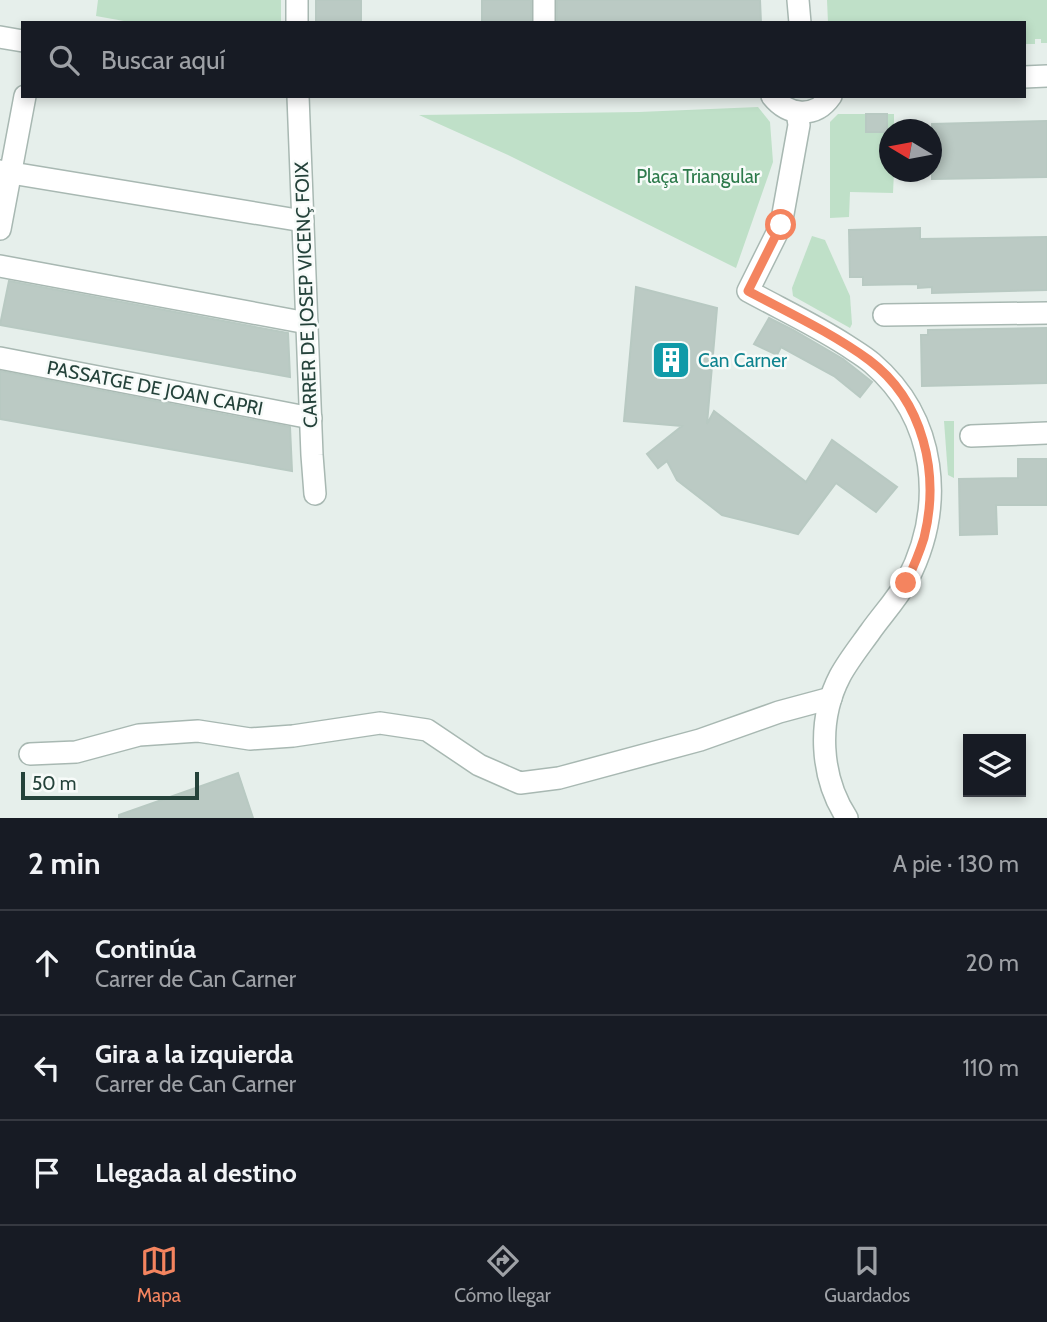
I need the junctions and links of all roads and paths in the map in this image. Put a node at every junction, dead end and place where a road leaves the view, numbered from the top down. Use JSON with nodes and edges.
{"nodes":[{"id":1,"x":297,"y":0,"type":"edge"},
{"id":2,"x":544,"y":0,"type":"edge"},
{"id":3,"x":798,"y":0,"type":"edge"},
{"id":4,"x":297,"y":21,"type":"edge"},
{"id":5,"x":544,"y":21,"type":"edge"},
{"id":6,"x":800,"y":21,"type":"edge"},
{"id":7,"x":0,"y":37,"type":"edge"},
{"id":8,"x":21,"y":41,"type":"edge"},
{"id":9,"x":1047,"y":76,"type":"edge"},
{"id":10,"x":1026,"y":77,"type":"edge"},
{"id":11,"x":24,"y":98,"type":"edge"},
{"id":12,"x":298,"y":98,"type":"edge"},
{"id":13,"x":774,"y":98,"type":"edge"},
{"id":14,"x":829,"y":98,"type":"edge"},
{"id":15,"x":797,"y":112,"type":"junction"},
{"id":16,"x":5,"y":172,"type":"edge"},
{"id":17,"x":303,"y":221,"type":"junction"},
{"id":18,"x":0,"y":229,"type":"edge"},
{"id":19,"x":0,"y":266,"type":"edge"},
{"id":20,"x":1047,"y":313,"type":"edge"},
{"id":21,"x":884,"y":315,"type":"dead end"},
{"id":22,"x":307,"y":323,"type":"junction"},
{"id":23,"x":0,"y":358,"type":"edge"},
{"id":24,"x":311,"y":418,"type":"junction"},
{"id":25,"x":1047,"y":433,"type":"edge"},
{"id":26,"x":971,"y":436,"type":"dead end"},
{"id":27,"x":315,"y":494,"type":"dead end"},
{"id":28,"x":831,"y":698,"type":"junction"},
{"id":29,"x":30,"y":754,"type":"dead end"},
{"id":30,"x":847,"y":818,"type":"edge"}],
"edges":[{"from":1,"to":4,"type":"street"},
{"from":2,"to":5,"type":"street"},
{"from":3,"to":6,"type":"street"},
{"from":7,"to":8,"type":"street"},
{"from":9,"to":10,"type":"street"},
{"from":11,"to":16,"type":"street"},
{"from":12,"to":17,"type":"street","name":"CARRER DE JOSEP VICENÇ FOIX"},
{"from":13,"to":15,"type":"street"},
{"from":14,"to":15,"type":"street"},
{"from":15,"to":28,"type":"street"},
{"from":16,"to":17,"type":"street"},
{"from":16,"to":18,"type":"street"},
{"from":17,"to":22,"type":"street","name":"CARRER DE JOSEP VICENÇ FOIX"},
{"from":19,"to":22,"type":"street"},
{"from":20,"to":21,"type":"street"},
{"from":22,"to":24,"type":"street","name":"CARRER DE JOSEP VICENÇ FOIX"},
{"from":23,"to":24,"type":"street","name":"PASSATGE DE JOAN CAPRI"},
{"from":24,"to":27,"type":"street","name":"CARRER DE JOSEP VICENÇ FOIX"},
{"from":25,"to":26,"type":"street"},
{"from":28,"to":29,"type":"street"},
{"from":28,"to":30,"type":"street"}]}
